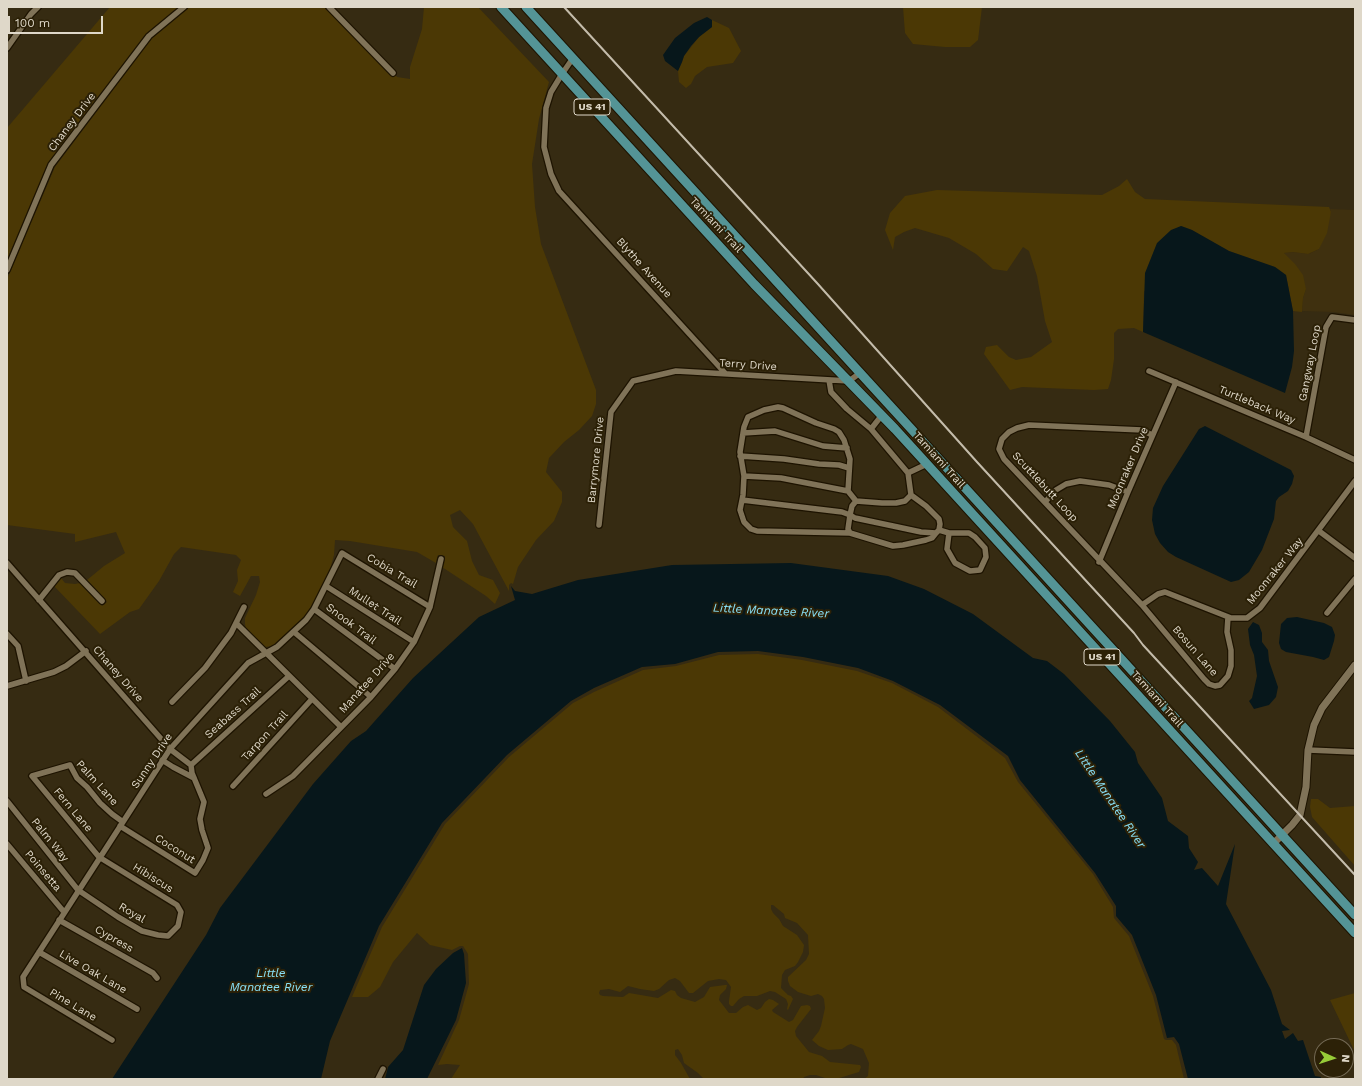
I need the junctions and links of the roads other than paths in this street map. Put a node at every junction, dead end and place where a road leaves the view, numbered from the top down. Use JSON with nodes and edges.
{"nodes":[{"id":1,"x":38,"y":7,"type":"edge"},
{"id":2,"x":184,"y":7,"type":"edge"},
{"id":3,"x":329,"y":7,"type":"edge"},
{"id":4,"x":501,"y":7,"type":"edge"},
{"id":5,"x":526,"y":7,"type":"edge"},
{"id":6,"x":7,"y":48,"type":"edge"},
{"id":7,"x":573,"y":58,"type":"junction"},
{"id":8,"x":392,"y":73,"type":"dead end"},
{"id":9,"x":562,"y":74,"type":"junction"},
{"id":10,"x":7,"y":270,"type":"edge"},
{"id":11,"x":1355,"y":320,"type":"edge"},
{"id":12,"x":1149,"y":371,"type":"dead end"},
{"id":13,"x":725,"y":373,"type":"junction"},
{"id":14,"x":860,"y":373,"type":"junction"},
{"id":15,"x":829,"y":380,"type":"junction"},
{"id":16,"x":633,"y":381,"type":"joint"},
{"id":17,"x":849,"y":381,"type":"junction"},
{"id":18,"x":1176,"y":382,"type":"junction"},
{"id":19,"x":882,"y":416,"type":"junction"},
{"id":20,"x":871,"y":429,"type":"junction"},
{"id":21,"x":743,"y":433,"type":"junction"},
{"id":22,"x":1152,"y":435,"type":"junction"},
{"id":23,"x":1306,"y":437,"type":"junction"},
{"id":24,"x":847,"y":448,"type":"junction"},
{"id":25,"x":740,"y":456,"type":"junction"},
{"id":26,"x":1355,"y":460,"type":"edge"},
{"id":27,"x":927,"y":464,"type":"junction"},
{"id":28,"x":850,"y":468,"type":"junction"},
{"id":29,"x":908,"y":473,"type":"junction"},
{"id":30,"x":744,"y":476,"type":"junction"},
{"id":31,"x":1355,"y":481,"type":"edge"},
{"id":32,"x":848,"y":491,"type":"junction"},
{"id":33,"x":1128,"y":492,"type":"junction"},
{"id":34,"x":911,"y":495,"type":"junction"},
{"id":35,"x":742,"y":500,"type":"junction"},
{"id":36,"x":856,"y":501,"type":"junction"},
{"id":37,"x":1045,"y":502,"type":"junction"},
{"id":38,"x":850,"y":515,"type":"junction"},
{"id":39,"x":599,"y":525,"type":"dead end"},
{"id":40,"x":937,"y":531,"type":"junction"},
{"id":41,"x":1319,"y":531,"type":"junction"},
{"id":42,"x":850,"y":533,"type":"junction"},
{"id":43,"x":949,"y":533,"type":"junction"},
{"id":44,"x":342,"y":553,"type":"joint"},
{"id":45,"x":1355,"y":558,"type":"edge"},
{"id":46,"x":440,"y":559,"type":"dead end"},
{"id":47,"x":1099,"y":562,"type":"junction"},
{"id":48,"x":7,"y":563,"type":"edge"},
{"id":49,"x":1355,"y":579,"type":"edge"},
{"id":50,"x":326,"y":586,"type":"junction"},
{"id":51,"x":39,"y":600,"type":"junction"},
{"id":52,"x":102,"y":601,"type":"dead end"},
{"id":53,"x":1142,"y":605,"type":"junction"},
{"id":54,"x":244,"y":607,"type":"dead end"},
{"id":55,"x":430,"y":607,"type":"junction"},
{"id":56,"x":314,"y":609,"type":"junction"},
{"id":57,"x":1327,"y":613,"type":"dead end"},
{"id":58,"x":1228,"y":617,"type":"junction"},
{"id":59,"x":236,"y":623,"type":"junction"},
{"id":60,"x":294,"y":632,"type":"junction"},
{"id":61,"x":7,"y":634,"type":"edge"},
{"id":62,"x":1100,"y":637,"type":"junction"},
{"id":63,"x":414,"y":642,"type":"junction"},
{"id":64,"x":1092,"y":645,"type":"junction"},
{"id":65,"x":86,"y":652,"type":"junction"},
{"id":66,"x":266,"y":653,"type":"junction"},
{"id":67,"x":1355,"y":665,"type":"edge"},
{"id":68,"x":395,"y":670,"type":"junction"},
{"id":69,"x":289,"y":676,"type":"junction"},
{"id":70,"x":26,"y":681,"type":"junction"},
{"id":71,"x":7,"y":686,"type":"edge"},
{"id":72,"x":371,"y":697,"type":"junction"},
{"id":73,"x":312,"y":699,"type":"junction"},
{"id":74,"x":172,"y":702,"type":"dead end"},
{"id":75,"x":341,"y":726,"type":"junction"},
{"id":76,"x":170,"y":749,"type":"junction"},
{"id":77,"x":1308,"y":750,"type":"junction"},
{"id":78,"x":1355,"y":752,"type":"edge"},
{"id":79,"x":162,"y":760,"type":"junction"},
{"id":80,"x":191,"y":765,"type":"junction"},
{"id":81,"x":32,"y":776,"type":"joint"},
{"id":82,"x":194,"y":778,"type":"junction"},
{"id":83,"x":233,"y":786,"type":"dead end"},
{"id":84,"x":266,"y":794,"type":"dead end"},
{"id":85,"x":7,"y":801,"type":"edge"},
{"id":86,"x":122,"y":824,"type":"junction"},
{"id":87,"x":1282,"y":835,"type":"junction"},
{"id":88,"x":7,"y":844,"type":"edge"},
{"id":89,"x":1273,"y":844,"type":"junction"},
{"id":90,"x":99,"y":857,"type":"junction"},
{"id":91,"x":78,"y":890,"type":"junction"},
{"id":92,"x":64,"y":912,"type":"junction"},
{"id":93,"x":1355,"y":915,"type":"edge"},
{"id":94,"x":59,"y":920,"type":"junction"},
{"id":95,"x":178,"y":926,"type":"joint"},
{"id":96,"x":1355,"y":933,"type":"edge"},
{"id":97,"x":39,"y":952,"type":"junction"},
{"id":98,"x":157,"y":978,"type":"dead end"},
{"id":99,"x":24,"y":987,"type":"joint"},
{"id":100,"x":137,"y":1009,"type":"dead end"},
{"id":101,"x":112,"y":1040,"type":"dead end"},
{"id":102,"x":383,"y":1068,"type":"dead end"},
{"id":103,"x":378,"y":1079,"type":"edge"}],
"edges":[{"from":1,"to":6,"type":"street"},
{"from":2,"to":10,"type":"street","name":"Chaney Drive"},
{"from":3,"to":8,"type":"street"},
{"from":4,"to":9,"type":"main road","name":"Tamiami Trail","number":"US 41"},
{"from":5,"to":7,"type":"main road","name":"Tamiami Trail","number":"US 41"},
{"from":7,"to":9,"type":"street"},
{"from":7,"to":14,"type":"main road","name":"Tamiami Trail","number":"US 41"},
{"from":9,"to":13,"type":"street","name":"Blythe Avenue"},
{"from":9,"to":17,"type":"main road","name":"Tamiami Trail","number":"US 41"},
{"from":11,"to":23,"type":"street","name":"Gangway Loop"},
{"from":12,"to":18,"type":"street","name":"Turtleback Way"},
{"from":13,"to":15,"type":"street","name":"Terry Drive"},
{"from":13,"to":16,"type":"street","name":"Terry Drive"},
{"from":14,"to":17,"type":"street"},
{"from":14,"to":62,"type":"main road","name":"Tamiami Trail","number":"US 41"},
{"from":15,"to":17,"type":"street","name":"Terry Drive"},
{"from":15,"to":20,"type":"street"},
{"from":16,"to":39,"type":"street","name":"Barrymore Drive"},
{"from":17,"to":19,"type":"main road","name":"Tamiami Trail","number":"US 41"},
{"from":18,"to":22,"type":"street","name":"Moonraker Drive"},
{"from":18,"to":23,"type":"street","name":"Turtleback Way"},
{"from":19,"to":20,"type":"street"},
{"from":19,"to":27,"type":"main road","name":"Tamiami Trail","number":"US 41"},
{"from":20,"to":29,"type":"street"},
{"from":21,"to":24,"type":"street"},
{"from":21,"to":24,"type":"street"},
{"from":21,"to":25,"type":"street"},
{"from":22,"to":33,"type":"street","name":"Moonraker Drive"},
{"from":22,"to":37,"type":"street","name":"Scuttlebutt Loop"},
{"from":23,"to":26,"type":"street","name":"Turtleback Way"},
{"from":24,"to":28,"type":"street"},
{"from":25,"to":28,"type":"street"},
{"from":25,"to":30,"type":"street"},
{"from":27,"to":29,"type":"street"},
{"from":27,"to":64,"type":"main road","name":"Tamiami Trail","number":"US 41"},
{"from":28,"to":32,"type":"street"},
{"from":29,"to":34,"type":"street"},
{"from":30,"to":32,"type":"street"},
{"from":30,"to":35,"type":"street"},
{"from":31,"to":41,"type":"street","name":"Moonraker Way"},
{"from":32,"to":36,"type":"street"},
{"from":33,"to":37,"type":"street"},
{"from":33,"to":47,"type":"street","name":"Moonraker Drive"},
{"from":34,"to":36,"type":"street"},
{"from":34,"to":40,"type":"street"},
{"from":35,"to":38,"type":"street"},
{"from":35,"to":42,"type":"street"},
{"from":36,"to":38,"type":"street"},
{"from":37,"to":47,"type":"street","name":"Scuttlebutt Loop"},
{"from":38,"to":40,"type":"street"},
{"from":38,"to":42,"type":"street"},
{"from":40,"to":42,"type":"street"},
{"from":40,"to":43,"type":"street"},
{"from":41,"to":45,"type":"street"},
{"from":41,"to":58,"type":"street","name":"Moonraker Way"},
{"from":43,"to":43,"type":"street"},
{"from":44,"to":50,"type":"street","name":"Sunny Drive"},
{"from":44,"to":55,"type":"street","name":"Cobia Trail"},
{"from":46,"to":55,"type":"street","name":"Manatee Drive"},
{"from":47,"to":53,"type":"street","name":"Scuttlebutt Loop"},
{"from":48,"to":51,"type":"street","name":"Chaney Drive"},
{"from":49,"to":57,"type":"street"},
{"from":50,"to":56,"type":"street","name":"Sunny Drive"},
{"from":50,"to":63,"type":"street","name":"Mullet Trail"},
{"from":51,"to":52,"type":"street"},
{"from":51,"to":65,"type":"street","name":"Chaney Drive"},
{"from":53,"to":58,"type":"street","name":"Moonraker Way"},
{"from":53,"to":58,"type":"street","name":"Bosun Lane"},
{"from":54,"to":59,"type":"street"},
{"from":55,"to":63,"type":"street","name":"Manatee Drive"},
{"from":56,"to":60,"type":"street","name":"Sunny Drive"},
{"from":56,"to":68,"type":"street","name":"Snook Trail"},
{"from":59,"to":66,"type":"street"},
{"from":59,"to":74,"type":"street"},
{"from":60,"to":66,"type":"street","name":"Sunny Drive"},
{"from":60,"to":72,"type":"street"},
{"from":61,"to":70,"type":"street"},
{"from":62,"to":64,"type":"street"},
{"from":62,"to":87,"type":"main road","name":"Tamiami Trail","number":"US 41"},
{"from":63,"to":68,"type":"street","name":"Manatee Drive"},
{"from":64,"to":89,"type":"main road","name":"Tamiami Trail","number":"US 41"},
{"from":65,"to":70,"type":"street"},
{"from":65,"to":76,"type":"street","name":"Chaney Drive"},
{"from":66,"to":69,"type":"street"},
{"from":66,"to":76,"type":"street","name":"Sunny Drive"},
{"from":67,"to":77,"type":"street"},
{"from":68,"to":72,"type":"street","name":"Manatee Drive"},
{"from":69,"to":73,"type":"street"},
{"from":69,"to":80,"type":"street","name":"Seabass Trail"},
{"from":70,"to":71,"type":"street"},
{"from":72,"to":75,"type":"street","name":"Manatee Drive"},
{"from":73,"to":75,"type":"street"},
{"from":73,"to":83,"type":"street","name":"Tarpon Trail"},
{"from":75,"to":84,"type":"street","name":"Manatee Drive"},
{"from":76,"to":79,"type":"street","name":"Sunny Drive"},
{"from":76,"to":80,"type":"street","name":"Chaney Drive"},
{"from":77,"to":78,"type":"street"},
{"from":77,"to":87,"type":"street"},
{"from":79,"to":82,"type":"street"},
{"from":79,"to":86,"type":"street","name":"Sunny Drive"},
{"from":80,"to":82,"type":"street"},
{"from":81,"to":86,"type":"street","name":"Palm Lane"},
{"from":81,"to":90,"type":"street","name":"Fern Lane"},
{"from":82,"to":86,"type":"street","name":"Coconut"},
{"from":85,"to":91,"type":"street","name":"Palm Way"},
{"from":86,"to":90,"type":"street","name":"Sunny Drive"},
{"from":87,"to":89,"type":"street"},
{"from":87,"to":93,"type":"main road","name":"Tamiami Trail","number":"US 41"},
{"from":88,"to":92,"type":"street","name":"Poinsetta"},
{"from":89,"to":96,"type":"main road","name":"Tamiami Trail","number":"US 41"},
{"from":90,"to":91,"type":"street","name":"Sunny Drive"},
{"from":90,"to":95,"type":"street","name":"Hibiscus"},
{"from":91,"to":92,"type":"street","name":"Sunny Drive"},
{"from":91,"to":95,"type":"street","name":"Royal"},
{"from":92,"to":94,"type":"street","name":"Sunny Drive"},
{"from":94,"to":97,"type":"street","name":"Sunny Drive"},
{"from":94,"to":98,"type":"street","name":"Cypress"},
{"from":97,"to":99,"type":"street","name":"Sunny Drive"},
{"from":97,"to":100,"type":"street","name":"Live Oak Lane"},
{"from":99,"to":101,"type":"street","name":"Pine Lane"},
{"from":102,"to":103,"type":"street"}]}
